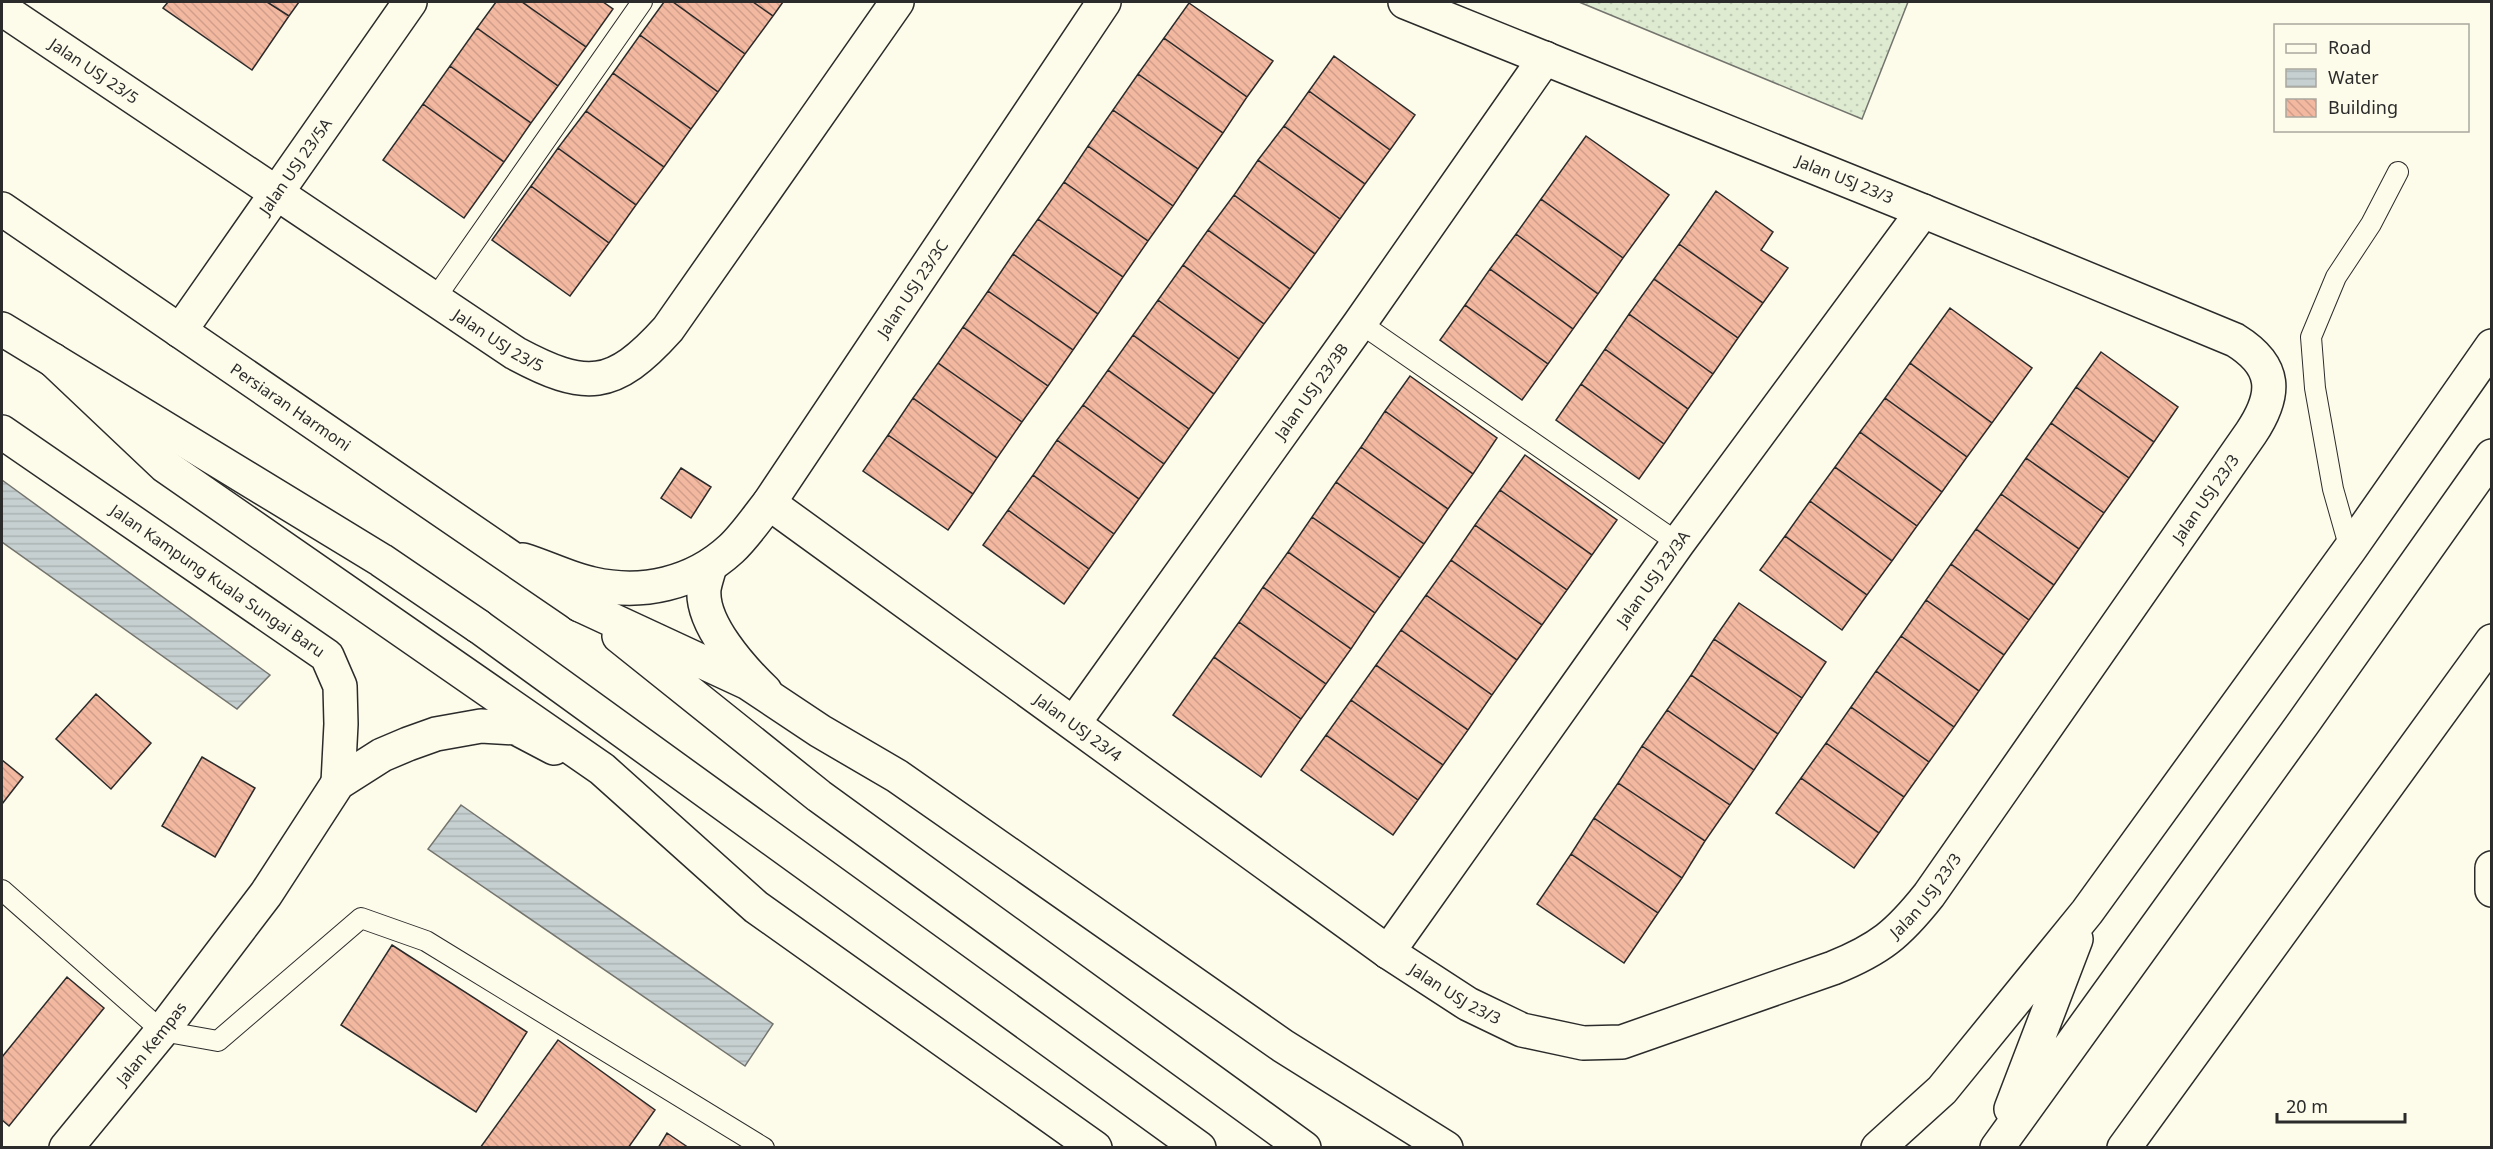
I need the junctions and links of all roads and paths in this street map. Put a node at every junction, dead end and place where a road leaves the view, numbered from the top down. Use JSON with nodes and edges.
{"nodes":[{"id":1,"x":410,"y":2,"type":"edge"},
{"id":2,"x":642,"y":2,"type":"edge"},
{"id":3,"x":897,"y":2,"type":"edge"},
{"id":4,"x":1104,"y":2,"type":"edge"},
{"id":5,"x":1405,"y":2,"type":"edge"},
{"id":6,"x":2,"y":9,"type":"edge"},
{"id":7,"x":1545,"y":58,"type":"junction"},
{"id":8,"x":2398,"y":172,"type":"dead end"},
{"id":9,"x":276,"y":193,"type":"junction"},
{"id":10,"x":2,"y":209,"type":"edge"},
{"id":11,"x":1923,"y":211,"type":"junction"},
{"id":12,"x":434,"y":300,"type":"junction"},
{"id":13,"x":1360,"y":323,"type":"junction"},
{"id":14,"x":2,"y":329,"type":"edge"},
{"id":15,"x":180,"y":331,"type":"junction"},
{"id":16,"x":2492,"y":346,"type":"edge"},
{"id":17,"x":52,"y":360,"type":"junction"},
{"id":18,"x":2,"y":432,"type":"edge"},
{"id":19,"x":2492,"y":456,"type":"edge"},
{"id":20,"x":769,"y":503,"type":"junction"},
{"id":21,"x":1678,"y":543,"type":"junction"},
{"id":22,"x":2350,"y":549,"type":"junction"},
{"id":23,"x":513,"y":557,"type":"junction"},
{"id":24,"x":710,"y":566,"type":"junction"},
{"id":25,"x":580,"y":605,"type":"junction"},
{"id":26,"x":2492,"y":641,"type":"edge"},
{"id":27,"x":775,"y":701,"type":"junction"},
{"id":28,"x":1074,"y":723,"type":"junction"},
{"id":29,"x":602,"y":769,"type":"junction"},
{"id":30,"x":338,"y":783,"type":"junction"},
{"id":31,"x":2492,"y":868,"type":"edge"},
{"id":32,"x":2,"y":890,"type":"edge"},
{"id":33,"x":2492,"y":890,"type":"edge"},
{"id":34,"x":2086,"y":912,"type":"junction"},
{"id":35,"x":1388,"y":952,"type":"junction"},
{"id":36,"x":162,"y":1031,"type":"junction"},
{"id":37,"x":66,"y":1148,"type":"edge"},
{"id":38,"x":764,"y":1148,"type":"edge"},
{"id":39,"x":1095,"y":1148,"type":"edge"},
{"id":40,"x":1199,"y":1148,"type":"edge"},
{"id":41,"x":1304,"y":1148,"type":"edge"},
{"id":42,"x":1446,"y":1148,"type":"edge"},
{"id":43,"x":1878,"y":1148,"type":"edge"},
{"id":44,"x":1996,"y":1148,"type":"edge"},
{"id":45,"x":2124,"y":1148,"type":"edge"}],
"edges":[{"from":1,"to":9,"type":"main road","name":"Jalan USJ 23/5A"},
{"from":2,"to":12,"type":"lane"},
{"from":3,"to":12,"type":"main road","name":"Jalan USJ 23/5"},
{"from":4,"to":20,"type":"main road","name":"Jalan USJ 23/3C"},
{"from":5,"to":7,"type":"main road","name":"Jalan USJ 23/3"},
{"from":6,"to":9,"type":"main road","name":"Jalan USJ 23/5"},
{"from":7,"to":11,"type":"main road","name":"Jalan USJ 23/3"},
{"from":7,"to":13,"type":"main road","name":"Jalan USJ 23/3B"},
{"from":8,"to":22,"type":"lane"},
{"from":9,"to":12,"type":"main road","name":"Jalan USJ 23/5"},
{"from":9,"to":15,"type":"main road","name":"Jalan USJ 23/5A"},
{"from":10,"to":15,"type":"main road","name":"Persiaran Harmoni"},
{"from":11,"to":21,"type":"main road","name":"Jalan USJ 23/3A"},
{"from":11,"to":35,"type":"main road","name":"Jalan USJ 23/3"},
{"from":13,"to":21,"type":"lane"},
{"from":13,"to":28,"type":"main road","name":"Jalan USJ 23/3B"},
{"from":14,"to":17,"type":"main road"},
{"from":15,"to":23,"type":"main road","name":"Persiaran Harmoni"},
{"from":16,"to":22,"type":"main road"},
{"from":17,"to":29,"type":"main road"},
{"from":17,"to":40,"type":"main road"},
{"from":18,"to":30,"type":"main road","name":"Jalan Kampung Kuala Sungai Baru"},
{"from":19,"to":44,"type":"main road"},
{"from":20,"to":24,"type":"main road","name":"Jalan USJ 23/3C"},
{"from":20,"to":28,"type":"main road","name":"Jalan USJ 23/4"},
{"from":21,"to":35,"type":"main road","name":"Jalan USJ 23/3A"},
{"from":22,"to":34,"type":"main road"},
{"from":23,"to":24,"type":"main road","name":"Jalan USJ 23/3C"},
{"from":23,"to":25,"type":"main road","name":"Persiaran Harmoni"},
{"from":24,"to":27,"type":"main road"},
{"from":25,"to":27,"type":"main road"},
{"from":25,"to":41,"type":"main road"},
{"from":26,"to":45,"type":"main road"},
{"from":27,"to":42,"type":"main road"},
{"from":28,"to":35,"type":"main road","name":"Jalan USJ 23/4"},
{"from":29,"to":30,"type":"main road"},
{"from":29,"to":39,"type":"main road"},
{"from":30,"to":36,"type":"main road","name":"Jalan Kempas"},
{"from":31,"to":33,"type":"main road"},
{"from":32,"to":36,"type":"lane"},
{"from":34,"to":43,"type":"main road"},
{"from":34,"to":44,"type":"main road"},
{"from":36,"to":37,"type":"main road","name":"Jalan Kempas"},
{"from":36,"to":38,"type":"lane"}]}
